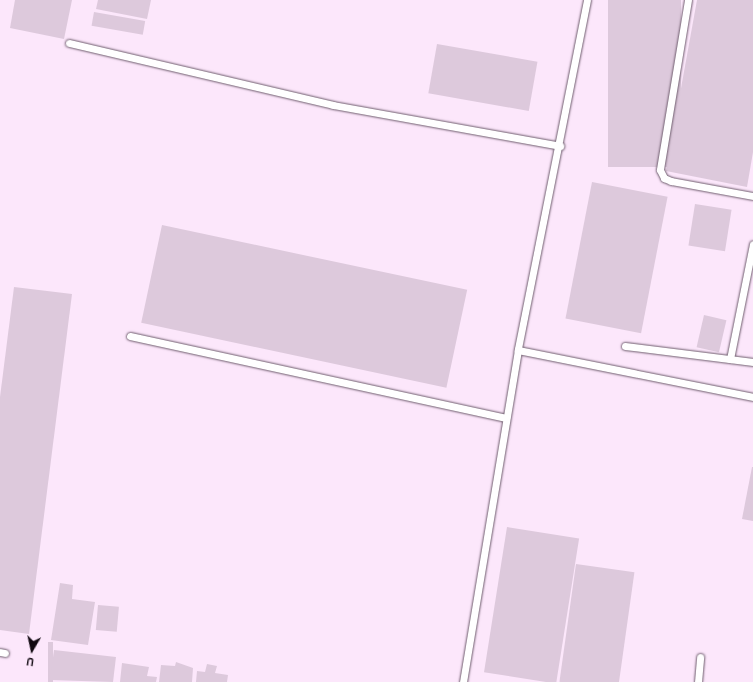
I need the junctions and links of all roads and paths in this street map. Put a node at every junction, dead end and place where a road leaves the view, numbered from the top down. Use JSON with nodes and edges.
{"nodes":[{"id":1,"x":587,"y":0,"type":"edge"},
{"id":2,"x":688,"y":0,"type":"edge"},
{"id":3,"x":69,"y":43,"type":"dead end"},
{"id":4,"x":560,"y":146,"type":"junction"},
{"id":5,"x":753,"y":196,"type":"edge"},
{"id":6,"x":753,"y":244,"type":"edge"},
{"id":7,"x":130,"y":336,"type":"dead end"},
{"id":8,"x":625,"y":346,"type":"dead end"},
{"id":9,"x":518,"y":350,"type":"junction"},
{"id":10,"x":730,"y":359,"type":"junction"},
{"id":11,"x":753,"y":362,"type":"edge"},
{"id":12,"x":753,"y":397,"type":"edge"},
{"id":13,"x":506,"y":418,"type":"junction"},
{"id":14,"x":700,"y":657,"type":"dead end"},
{"id":15,"x":463,"y":682,"type":"edge"},
{"id":16,"x":698,"y":682,"type":"edge"}],
"edges":[{"from":1,"to":4,"type":"lane"},
{"from":2,"to":5,"type":"lane"},
{"from":3,"to":4,"type":"lane"},
{"from":4,"to":9,"type":"lane"},
{"from":6,"to":10,"type":"lane"},
{"from":7,"to":13,"type":"lane"},
{"from":8,"to":10,"type":"lane"},
{"from":9,"to":12,"type":"lane"},
{"from":9,"to":13,"type":"lane"},
{"from":10,"to":11,"type":"lane"},
{"from":13,"to":15,"type":"lane"},
{"from":14,"to":16,"type":"lane"}]}
